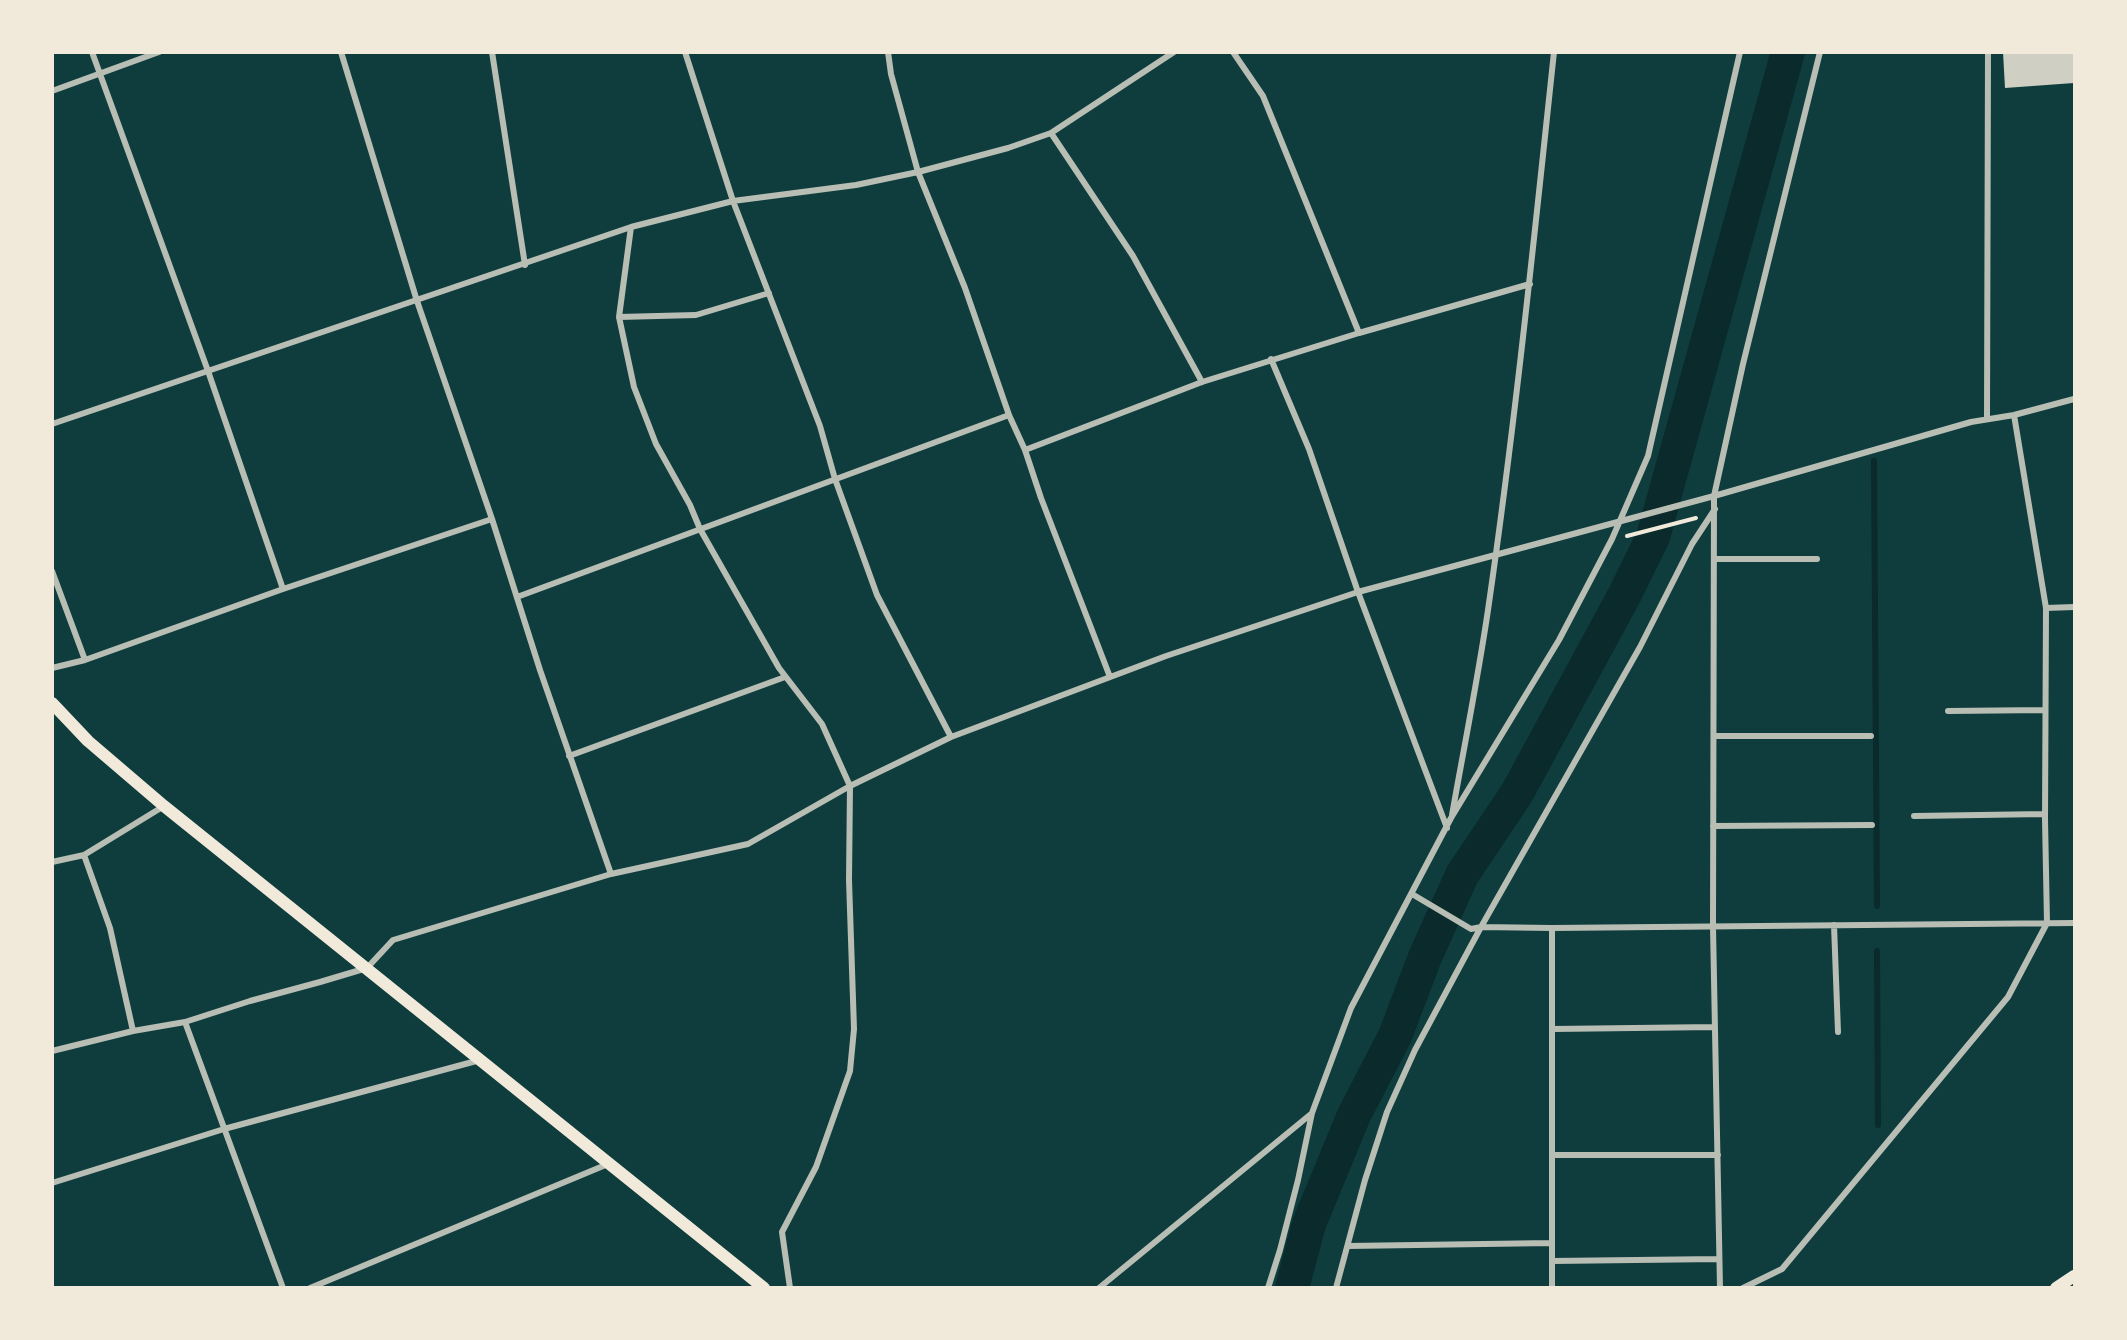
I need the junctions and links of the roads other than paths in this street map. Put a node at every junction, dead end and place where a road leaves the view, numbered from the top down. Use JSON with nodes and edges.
{"nodes":[{"id":1,"x":92,"y":52,"type":"edge"},
{"id":2,"x":159,"y":52,"type":"edge"},
{"id":3,"x":341,"y":52,"type":"edge"},
{"id":4,"x":492,"y":52,"type":"edge"},
{"id":5,"x":685,"y":52,"type":"edge"},
{"id":6,"x":888,"y":52,"type":"edge"},
{"id":7,"x":1174,"y":52,"type":"edge"},
{"id":8,"x":1233,"y":52,"type":"edge"},
{"id":9,"x":1554,"y":52,"type":"edge"},
{"id":10,"x":1740,"y":52,"type":"edge"},
{"id":11,"x":1820,"y":52,"type":"edge"},
{"id":12,"x":1988,"y":52,"type":"edge"},
{"id":13,"x":99,"y":73,"type":"junction"},
{"id":14,"x":52,"y":90,"type":"edge"},
{"id":15,"x":1051,"y":133,"type":"junction"},
{"id":16,"x":918,"y":172,"type":"junction"},
{"id":17,"x":733,"y":201,"type":"junction"},
{"id":18,"x":631,"y":227,"type":"junction"},
{"id":19,"x":525,"y":265,"type":"junction"},
{"id":20,"x":1530,"y":284,"type":"junction"},
{"id":21,"x":769,"y":293,"type":"junction"},
{"id":22,"x":417,"y":301,"type":"junction"},
{"id":23,"x":618,"y":317,"type":"junction"},
{"id":24,"x":1359,"y":333,"type":"junction"},
{"id":25,"x":1271,"y":359,"type":"junction"},
{"id":26,"x":208,"y":371,"type":"junction"},
{"id":27,"x":1202,"y":382,"type":"junction"},
{"id":28,"x":2074,"y":399,"type":"edge"},
{"id":29,"x":1009,"y":415,"type":"junction"},
{"id":30,"x":2014,"y":415,"type":"junction"},
{"id":31,"x":1987,"y":419,"type":"junction"},
{"id":32,"x":52,"y":424,"type":"edge"},
{"id":33,"x":1025,"y":450,"type":"junction"},
{"id":34,"x":835,"y":479,"type":"junction"},
{"id":35,"x":1714,"y":496,"type":"junction"},
{"id":36,"x":1715,"y":508,"type":"junction"},
{"id":37,"x":492,"y":519,"type":"junction"},
{"id":38,"x":1620,"y":522,"type":"junction"},
{"id":39,"x":700,"y":530,"type":"junction"},
{"id":40,"x":1496,"y":554,"type":"junction"},
{"id":41,"x":1715,"y":559,"type":"junction"},
{"id":42,"x":1817,"y":559,"type":"dead end"},
{"id":43,"x":52,"y":571,"type":"edge"},
{"id":44,"x":283,"y":589,"type":"junction"},
{"id":45,"x":1358,"y":592,"type":"junction"},
{"id":46,"x":517,"y":597,"type":"junction"},
{"id":47,"x":2074,"y":607,"type":"edge"},
{"id":48,"x":2046,"y":608,"type":"junction"},
{"id":49,"x":85,"y":660,"type":"junction"},
{"id":50,"x":52,"y":668,"type":"edge"},
{"id":51,"x":785,"y":676,"type":"junction"},
{"id":52,"x":1110,"y":677,"type":"junction"},
{"id":53,"x":52,"y":703,"type":"edge"},
{"id":54,"x":2045,"y":710,"type":"junction"},
{"id":55,"x":1948,"y":711,"type":"dead end"},
{"id":56,"x":1714,"y":736,"type":"junction"},
{"id":57,"x":1871,"y":736,"type":"dead end"},
{"id":58,"x":951,"y":737,"type":"junction"},
{"id":59,"x":569,"y":756,"type":"junction"},
{"id":60,"x":850,"y":786,"type":"junction"},
{"id":61,"x":164,"y":806,"type":"junction"},
{"id":62,"x":2045,"y":814,"type":"junction"},
{"id":63,"x":1914,"y":816,"type":"dead end"},
{"id":64,"x":1451,"y":818,"type":"junction"},
{"id":65,"x":1872,"y":825,"type":"dead end"},
{"id":66,"x":1713,"y":826,"type":"junction"},
{"id":67,"x":1447,"y":828,"type":"junction"},
{"id":68,"x":84,"y":855,"type":"junction"},
{"id":69,"x":52,"y":862,"type":"edge"},
{"id":70,"x":611,"y":874,"type":"junction"},
{"id":71,"x":1412,"y":894,"type":"junction"},
{"id":72,"x":2047,"y":923,"type":"junction"},
{"id":73,"x":2074,"y":923,"type":"edge"},
{"id":74,"x":1834,"y":925,"type":"junction"},
{"id":75,"x":1481,"y":927,"type":"junction"},
{"id":76,"x":1713,"y":927,"type":"junction"},
{"id":77,"x":1552,"y":928,"type":"junction"},
{"id":78,"x":367,"y":968,"type":"junction"},
{"id":79,"x":185,"y":1022,"type":"junction"},
{"id":80,"x":1715,"y":1027,"type":"junction"},
{"id":81,"x":1553,"y":1029,"type":"junction"},
{"id":82,"x":133,"y":1031,"type":"junction"},
{"id":83,"x":1838,"y":1032,"type":"dead end"},
{"id":84,"x":52,"y":1051,"type":"edge"},
{"id":85,"x":481,"y":1060,"type":"junction"},
{"id":86,"x":1312,"y":1113,"type":"junction"},
{"id":87,"x":224,"y":1129,"type":"junction"},
{"id":88,"x":1552,"y":1155,"type":"junction"},
{"id":89,"x":1718,"y":1155,"type":"junction"},
{"id":90,"x":609,"y":1163,"type":"junction"},
{"id":91,"x":52,"y":1184,"type":"edge"},
{"id":92,"x":1552,"y":1244,"type":"junction"},
{"id":93,"x":1348,"y":1246,"type":"junction"},
{"id":94,"x":1719,"y":1259,"type":"junction"},
{"id":95,"x":1552,"y":1261,"type":"junction"},
{"id":96,"x":2074,"y":1276,"type":"edge"},
{"id":97,"x":283,"y":1287,"type":"edge"},
{"id":98,"x":310,"y":1287,"type":"edge"},
{"id":99,"x":764,"y":1287,"type":"edge"},
{"id":100,"x":790,"y":1287,"type":"edge"},
{"id":101,"x":1099,"y":1287,"type":"edge"},
{"id":102,"x":1268,"y":1287,"type":"edge"},
{"id":103,"x":1336,"y":1287,"type":"edge"},
{"id":104,"x":1552,"y":1287,"type":"edge"},
{"id":105,"x":1720,"y":1287,"type":"edge"},
{"id":106,"x":1743,"y":1287,"type":"edge"},
{"id":107,"x":2056,"y":1287,"type":"edge"}],
"edges":[{"from":1,"to":13,"type":"street"},
{"from":2,"to":13,"type":"street"},
{"from":3,"to":22,"type":"street"},
{"from":4,"to":19,"type":"street"},
{"from":5,"to":17,"type":"street"},
{"from":6,"to":16,"type":"street"},
{"from":7,"to":15,"type":"street"},
{"from":8,"to":24,"type":"street"},
{"from":9,"to":20,"type":"street"},
{"from":10,"to":38,"type":"street"},
{"from":11,"to":35,"type":"street"},
{"from":12,"to":31,"type":"street"},
{"from":13,"to":14,"type":"street"},
{"from":13,"to":26,"type":"street"},
{"from":15,"to":16,"type":"street"},
{"from":15,"to":27,"type":"street"},
{"from":16,"to":17,"type":"street"},
{"from":16,"to":29,"type":"street"},
{"from":17,"to":18,"type":"street"},
{"from":17,"to":21,"type":"street"},
{"from":18,"to":19,"type":"street"},
{"from":18,"to":23,"type":"street"},
{"from":19,"to":22,"type":"street"},
{"from":20,"to":24,"type":"street"},
{"from":20,"to":40,"type":"street"},
{"from":21,"to":23,"type":"street"},
{"from":21,"to":34,"type":"street"},
{"from":22,"to":26,"type":"street"},
{"from":22,"to":37,"type":"street"},
{"from":23,"to":39,"type":"street"},
{"from":24,"to":25,"type":"street"},
{"from":25,"to":27,"type":"street"},
{"from":25,"to":45,"type":"street"},
{"from":26,"to":32,"type":"street"},
{"from":26,"to":44,"type":"street"},
{"from":27,"to":33,"type":"street"},
{"from":28,"to":30,"type":"street"},
{"from":29,"to":33,"type":"street"},
{"from":29,"to":34,"type":"street"},
{"from":30,"to":31,"type":"street"},
{"from":30,"to":48,"type":"street"},
{"from":31,"to":35,"type":"street"},
{"from":33,"to":52,"type":"street"},
{"from":34,"to":39,"type":"street"},
{"from":34,"to":58,"type":"street"},
{"from":35,"to":36,"type":"street"},
{"from":35,"to":38,"type":"street"},
{"from":36,"to":41,"type":"street"},
{"from":36,"to":75,"type":"street"},
{"from":37,"to":44,"type":"street"},
{"from":37,"to":46,"type":"street"},
{"from":38,"to":40,"type":"street"},
{"from":38,"to":64,"type":"street"},
{"from":39,"to":46,"type":"street"},
{"from":39,"to":51,"type":"street"},
{"from":40,"to":45,"type":"street"},
{"from":40,"to":64,"type":"street"},
{"from":41,"to":42,"type":"street"},
{"from":41,"to":56,"type":"street"},
{"from":43,"to":49,"type":"street"},
{"from":44,"to":49,"type":"street"},
{"from":45,"to":52,"type":"street"},
{"from":45,"to":67,"type":"street"},
{"from":46,"to":59,"type":"street"},
{"from":47,"to":48,"type":"street"},
{"from":48,"to":54,"type":"street"},
{"from":49,"to":50,"type":"street"},
{"from":51,"to":59,"type":"street"},
{"from":51,"to":60,"type":"street"},
{"from":52,"to":58,"type":"street"},
{"from":53,"to":61,"type":"main road"},
{"from":54,"to":55,"type":"street"},
{"from":54,"to":62,"type":"street"},
{"from":56,"to":57,"type":"street"},
{"from":56,"to":66,"type":"street"},
{"from":58,"to":60,"type":"street"},
{"from":59,"to":70,"type":"street"},
{"from":60,"to":70,"type":"street"},
{"from":60,"to":100,"type":"street"},
{"from":61,"to":68,"type":"street"},
{"from":61,"to":78,"type":"main road"},
{"from":62,"to":63,"type":"street"},
{"from":62,"to":72,"type":"street"},
{"from":64,"to":67,"type":"street"},
{"from":65,"to":66,"type":"street"},
{"from":66,"to":76,"type":"street"},
{"from":67,"to":71,"type":"street"},
{"from":68,"to":69,"type":"street"},
{"from":68,"to":82,"type":"street"},
{"from":70,"to":78,"type":"street"},
{"from":71,"to":75,"type":"street"},
{"from":71,"to":86,"type":"street"},
{"from":72,"to":73,"type":"street"},
{"from":72,"to":74,"type":"street"},
{"from":72,"to":106,"type":"street"},
{"from":74,"to":76,"type":"street"},
{"from":74,"to":83,"type":"street"},
{"from":75,"to":77,"type":"street"},
{"from":75,"to":93,"type":"street"},
{"from":76,"to":77,"type":"street"},
{"from":76,"to":80,"type":"street"},
{"from":77,"to":81,"type":"street"},
{"from":78,"to":79,"type":"street"},
{"from":78,"to":85,"type":"main road"},
{"from":79,"to":82,"type":"street"},
{"from":79,"to":87,"type":"street"},
{"from":80,"to":81,"type":"street"},
{"from":80,"to":89,"type":"street"},
{"from":81,"to":88,"type":"street"},
{"from":82,"to":84,"type":"street"},
{"from":85,"to":87,"type":"street"},
{"from":85,"to":90,"type":"main road"},
{"from":86,"to":101,"type":"street"},
{"from":86,"to":102,"type":"street"},
{"from":87,"to":91,"type":"street"},
{"from":87,"to":97,"type":"street"},
{"from":88,"to":89,"type":"street"},
{"from":88,"to":92,"type":"street"},
{"from":89,"to":94,"type":"street"},
{"from":90,"to":98,"type":"street"},
{"from":90,"to":99,"type":"main road"},
{"from":92,"to":93,"type":"street"},
{"from":92,"to":95,"type":"street"},
{"from":93,"to":103,"type":"street"},
{"from":94,"to":95,"type":"street"},
{"from":94,"to":105,"type":"street"},
{"from":95,"to":104,"type":"street"},
{"from":96,"to":107,"type":"main road"}]}
